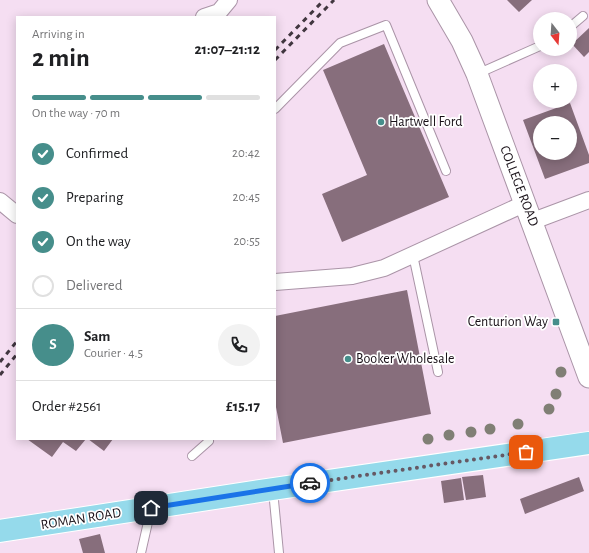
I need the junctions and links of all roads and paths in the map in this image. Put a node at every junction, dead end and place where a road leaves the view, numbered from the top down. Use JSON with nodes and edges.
{"nodes":[{"id":1,"x":230,"y":0,"type":"edge"},
{"id":2,"x":438,"y":0,"type":"edge"},
{"id":3,"x":207,"y":16,"type":"edge"},
{"id":4,"x":583,"y":16,"type":"dead end"},
{"id":5,"x":577,"y":21,"type":"edge"},
{"id":6,"x":533,"y":49,"type":"edge"},
{"id":7,"x":477,"y":74,"type":"junction"},
{"id":8,"x":276,"y":108,"type":"edge"},
{"id":9,"x":446,"y":171,"type":"dead end"},
{"id":10,"x":589,"y":200,"type":"edge"},
{"id":11,"x":0,"y":201,"type":"edge"},
{"id":12,"x":529,"y":212,"type":"junction"},
{"id":13,"x":16,"y":214,"type":"edge"},
{"id":14,"x":413,"y":255,"type":"junction"},
{"id":15,"x":276,"y":282,"type":"edge"},
{"id":16,"x":438,"y":372,"type":"dead end"},
{"id":17,"x":589,"y":377,"type":"edge"},
{"id":18,"x":208,"y":440,"type":"edge"},
{"id":19,"x":589,"y":442,"type":"edge"},
{"id":20,"x":192,"y":456,"type":"dead end"},
{"id":21,"x":273,"y":489,"type":"junction"},
{"id":22,"x":151,"y":508,"type":"junction"},
{"id":23,"x":0,"y":531,"type":"edge"},
{"id":24,"x":141,"y":553,"type":"edge"},
{"id":25,"x":279,"y":553,"type":"edge"}],
"edges":[{"from":1,"to":3,"type":"street"},
{"from":2,"to":7,"type":"street","name":"COLLEGE ROAD"},
{"from":4,"to":5,"type":"lane"},
{"from":6,"to":7,"type":"lane"},
{"from":7,"to":12,"type":"street","name":"COLLEGE ROAD"},
{"from":8,"to":9,"type":"lane"},
{"from":10,"to":12,"type":"street"},
{"from":11,"to":13,"type":"street"},
{"from":12,"to":14,"type":"street"},
{"from":12,"to":17,"type":"street","name":"COLLEGE ROAD"},
{"from":14,"to":15,"type":"street"},
{"from":14,"to":16,"type":"lane"},
{"from":18,"to":20,"type":"lane"},
{"from":19,"to":21,"type":"main road","name":"ROMAN ROAD"},
{"from":21,"to":22,"type":"main road","name":"ROMAN ROAD"},
{"from":21,"to":25,"type":"lane"},
{"from":22,"to":23,"type":"main road","name":"ROMAN ROAD"},
{"from":22,"to":24,"type":"lane"}]}
